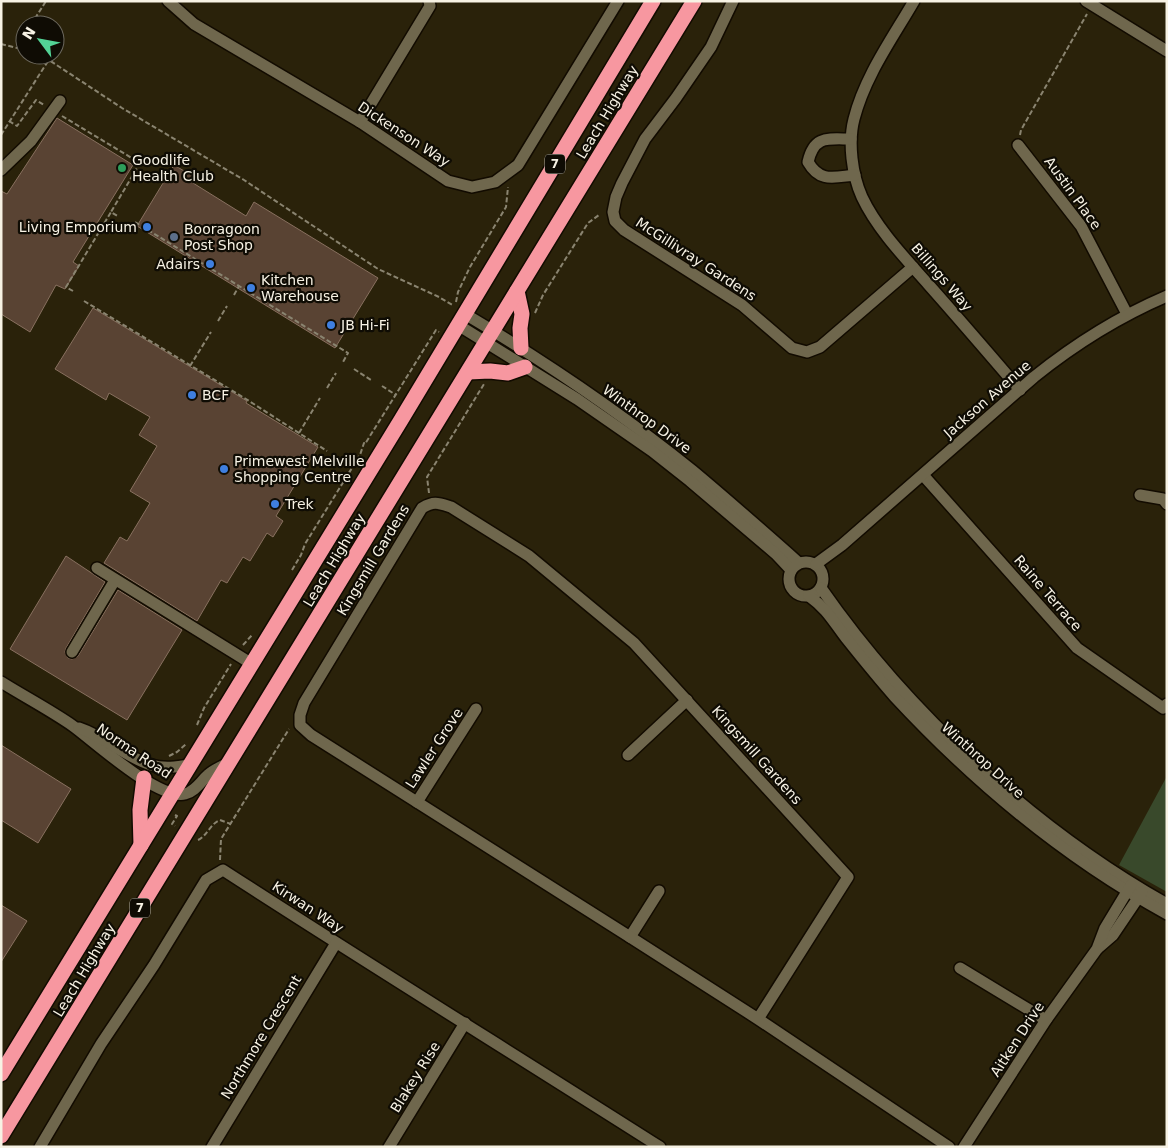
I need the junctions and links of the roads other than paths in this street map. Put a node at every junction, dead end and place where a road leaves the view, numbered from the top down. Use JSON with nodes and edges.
{"nodes":[{"id":1,"x":168,"y":1,"type":"edge"},
{"id":2,"x":429,"y":1,"type":"edge"},
{"id":3,"x":618,"y":1,"type":"edge"},
{"id":4,"x":654,"y":1,"type":"edge"},
{"id":5,"x":694,"y":1,"type":"edge"},
{"id":6,"x":733,"y":1,"type":"edge"},
{"id":7,"x":914,"y":1,"type":"edge"},
{"id":8,"x":1089,"y":4,"type":"edge"},
{"id":9,"x":647,"y":8,"type":"edge"},
{"id":10,"x":1167,"y":51,"type":"edge"},
{"id":11,"x":60,"y":101,"type":"dead end"},
{"id":12,"x":360,"y":122,"type":"junction"},
{"id":13,"x":852,"y":139,"type":"junction"},
{"id":14,"x":1018,"y":145,"type":"road end"},
{"id":15,"x":1,"y":170,"type":"edge"},
{"id":16,"x":855,"y":175,"type":"junction"},
{"id":17,"x":913,"y":268,"type":"junction"},
{"id":18,"x":517,"y":291,"type":"junction"},
{"id":19,"x":1167,"y":296,"type":"edge"},
{"id":20,"x":1127,"y":314,"type":"junction"},
{"id":21,"x":452,"y":322,"type":"junction"},
{"id":22,"x":489,"y":337,"type":"junction"},
{"id":23,"x":521,"y":348,"type":"junction"},
{"id":24,"x":525,"y":367,"type":"junction"},
{"id":25,"x":468,"y":372,"type":"junction"},
{"id":26,"x":1020,"y":390,"type":"junction"},
{"id":27,"x":923,"y":474,"type":"junction"},
{"id":28,"x":1140,"y":495,"type":"dead end"},
{"id":29,"x":1166,"y":500,"type":"edge"},
{"id":30,"x":795,"y":566,"type":"junction"},
{"id":31,"x":97,"y":568,"type":"dead end"},
{"id":32,"x":819,"y":568,"type":"junction"},
{"id":33,"x":115,"y":580,"type":"junction"},
{"id":34,"x":821,"y":588,"type":"junction"},
{"id":35,"x":809,"y":596,"type":"junction"},
{"id":36,"x":72,"y":652,"type":"dead end"},
{"id":37,"x":252,"y":664,"type":"junction"},
{"id":38,"x":1,"y":682,"type":"edge"},
{"id":39,"x":687,"y":700,"type":"junction"},
{"id":40,"x":1167,"y":704,"type":"edge"},
{"id":41,"x":476,"y":709,"type":"dead end"},
{"id":42,"x":74,"y":727,"type":"junction"},
{"id":43,"x":628,"y":755,"type":"dead end"},
{"id":44,"x":229,"y":763,"type":"junction"},
{"id":45,"x":190,"y":765,"type":"junction"},
{"id":46,"x":144,"y":778,"type":"junction"},
{"id":47,"x":173,"y":794,"type":"junction"},
{"id":48,"x":417,"y":802,"type":"junction"},
{"id":49,"x":141,"y":845,"type":"junction"},
{"id":50,"x":1130,"y":887,"type":"junction"},
{"id":51,"x":659,"y":891,"type":"dead end"},
{"id":52,"x":1141,"y":894,"type":"junction"},
{"id":53,"x":1167,"y":904,"type":"edge"},
{"id":54,"x":1167,"y":914,"type":"edge"},
{"id":55,"x":630,"y":936,"type":"junction"},
{"id":56,"x":336,"y":944,"type":"junction"},
{"id":57,"x":1097,"y":949,"type":"junction"},
{"id":58,"x":960,"y":968,"type":"dead end"},
{"id":59,"x":758,"y":1019,"type":"junction"},
{"id":60,"x":1046,"y":1020,"type":"junction"},
{"id":61,"x":466,"y":1023,"type":"junction"},
{"id":62,"x":1,"y":1074,"type":"edge"},
{"id":63,"x":1,"y":1136,"type":"edge"},
{"id":64,"x":40,"y":1147,"type":"edge"},
{"id":65,"x":212,"y":1147,"type":"edge"},
{"id":66,"x":389,"y":1147,"type":"edge"},
{"id":67,"x":660,"y":1147,"type":"edge"},
{"id":68,"x":949,"y":1147,"type":"edge"},
{"id":69,"x":964,"y":1147,"type":"edge"}],
"edges":[{"from":1,"to":12,"type":"street","name":"Dickenson Way"},
{"from":2,"to":12,"type":"street"},
{"from":3,"to":12,"type":"street","name":"Dickenson Way"},
{"from":4,"to":9,"type":"highway","name":"Leach Highway","number":"7"},
{"from":5,"to":18,"type":"highway","name":"Leach Highway","number":"7"},
{"from":6,"to":17,"type":"street","name":"McGillivray Gardens"},
{"from":7,"to":13,"type":"street","name":"Billings Way"},
{"from":8,"to":10,"type":"street"},
{"from":9,"to":21,"type":"highway","name":"Leach Highway","number":"7"},
{"from":11,"to":15,"type":"street"},
{"from":13,"to":16,"type":"street","name":"Billings Way"},
{"from":13,"to":16,"type":"street"},
{"from":14,"to":20,"type":"street","name":"Austin Place"},
{"from":16,"to":17,"type":"street","name":"Billings Way"},
{"from":17,"to":26,"type":"street","name":"Billings Way"},
{"from":18,"to":22,"type":"highway","name":"Leach Highway","number":"7"},
{"from":18,"to":23,"type":"highway"},
{"from":19,"to":20,"type":"street","name":"Jackson Avenue"},
{"from":20,"to":26,"type":"street","name":"Jackson Avenue"},
{"from":21,"to":22,"type":"street","name":"Winthrop Drive"},
{"from":21,"to":37,"type":"highway","name":"Leach Highway","number":"7"},
{"from":22,"to":23,"type":"street","name":"Winthrop Drive"},
{"from":22,"to":24,"type":"street","name":"Winthrop Drive"},
{"from":22,"to":25,"type":"highway","name":"Leach Highway","number":"7"},
{"from":23,"to":30,"type":"street","name":"Winthrop Drive"},
{"from":24,"to":25,"type":"highway"},
{"from":24,"to":30,"type":"street","name":"Winthrop Drive"},
{"from":25,"to":44,"type":"highway","name":"Leach Highway","number":"7"},
{"from":26,"to":27,"type":"street","name":"Jackson Avenue"},
{"from":27,"to":32,"type":"street","name":"Jackson Avenue"},
{"from":27,"to":40,"type":"street","name":"Raine Terrace"},
{"from":28,"to":29,"type":"street"},
{"from":30,"to":32,"type":"street"},
{"from":30,"to":35,"type":"street"},
{"from":31,"to":33,"type":"street"},
{"from":32,"to":34,"type":"street"},
{"from":33,"to":36,"type":"street"},
{"from":33,"to":37,"type":"street"},
{"from":34,"to":35,"type":"street"},
{"from":34,"to":50,"type":"street","name":"Winthrop Drive"},
{"from":35,"to":50,"type":"street","name":"Winthrop Drive"},
{"from":37,"to":45,"type":"highway","name":"Leach Highway","number":"7"},
{"from":38,"to":42,"type":"street","name":"Norma Road"},
{"from":39,"to":43,"type":"street"},
{"from":39,"to":48,"type":"street","name":"Kingsmill Gardens"},
{"from":39,"to":59,"type":"street","name":"Kingsmill Gardens"},
{"from":41,"to":48,"type":"street","name":"Lawler Grove"},
{"from":42,"to":45,"type":"street","name":"Norma Road"},
{"from":42,"to":46,"type":"street","name":"Norma Road"},
{"from":44,"to":47,"type":"street","name":"Norma Road"},
{"from":44,"to":63,"type":"highway","name":"Leach Highway","number":"7"},
{"from":45,"to":47,"type":"highway","name":"Leach Highway","number":"7"},
{"from":46,"to":47,"type":"street","name":"Norma Road"},
{"from":46,"to":49,"type":"highway"},
{"from":47,"to":49,"type":"highway","name":"Leach Highway","number":"7"},
{"from":48,"to":55,"type":"street"},
{"from":49,"to":62,"type":"highway","name":"Leach Highway","number":"7"},
{"from":50,"to":52,"type":"street","name":"Winthrop Drive"},
{"from":50,"to":57,"type":"street","name":"Aitken Drive"},
{"from":51,"to":55,"type":"street"},
{"from":52,"to":53,"type":"street","name":"Winthrop Drive"},
{"from":52,"to":54,"type":"street","name":"Winthrop Drive"},
{"from":52,"to":57,"type":"street","name":"Aitken Drive"},
{"from":55,"to":59,"type":"street"},
{"from":56,"to":61,"type":"street","name":"Kirwan Way"},
{"from":56,"to":64,"type":"street","name":"Kirwan Way"},
{"from":56,"to":65,"type":"street","name":"Northmore Crescent"},
{"from":57,"to":60,"type":"street","name":"Aitken Drive"},
{"from":58,"to":60,"type":"street"},
{"from":59,"to":68,"type":"street"},
{"from":60,"to":69,"type":"street","name":"Aitken Drive"},
{"from":61,"to":66,"type":"street","name":"Blakey Rise"},
{"from":61,"to":67,"type":"street","name":"Kirwan Way"}]}
